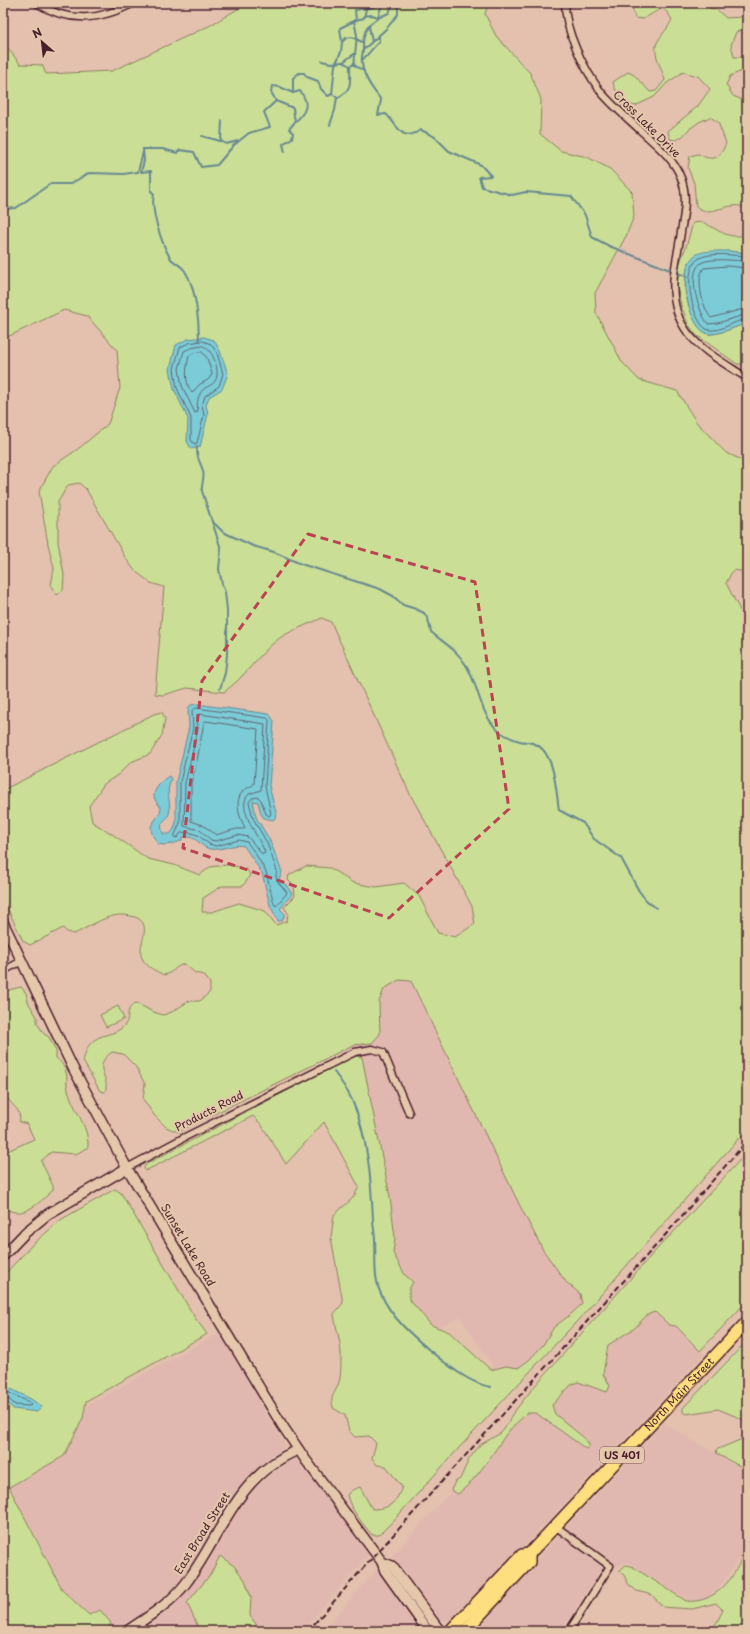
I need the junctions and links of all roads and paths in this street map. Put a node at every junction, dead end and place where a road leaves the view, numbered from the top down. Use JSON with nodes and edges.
{"nodes":[{"id":1,"x":36,"y":3,"type":"edge"},
{"id":2,"x":134,"y":3,"type":"edge"},
{"id":3,"x":565,"y":3,"type":"edge"},
{"id":4,"x":747,"y":378,"type":"edge"},
{"id":5,"x":3,"y":922,"type":"edge"},
{"id":6,"x":22,"y":961,"type":"junction"},
{"id":7,"x":3,"y":971,"type":"edge"},
{"id":8,"x":409,"y":1113,"type":"dead end"},
{"id":9,"x":127,"y":1168,"type":"junction"},
{"id":10,"x":3,"y":1256,"type":"edge"},
{"id":11,"x":747,"y":1322,"type":"edge"},
{"id":12,"x":298,"y":1450,"type":"junction"},
{"id":13,"x":555,"y":1526,"type":"junction"},
{"id":14,"x":529,"y":1554,"type":"junction"},
{"id":15,"x":382,"y":1562,"type":"junction"},
{"id":16,"x":127,"y":1631,"type":"edge"},
{"id":17,"x":428,"y":1631,"type":"edge"},
{"id":18,"x":440,"y":1631,"type":"edge"},
{"id":19,"x":450,"y":1631,"type":"edge"},
{"id":20,"x":465,"y":1631,"type":"edge"},
{"id":21,"x":569,"y":1631,"type":"edge"}],
"edges":[{"from":1,"to":2,"type":"street"},
{"from":3,"to":4,"type":"street","name":"Cross Lake Drive"},
{"from":5,"to":6,"type":"main road","name":"Sunset Lake Road"},
{"from":6,"to":7,"type":"street"},
{"from":6,"to":9,"type":"main road","name":"Sunset Lake Road"},
{"from":8,"to":9,"type":"street","name":"Products Road"},
{"from":9,"to":10,"type":"main road","name":"Products Road"},
{"from":9,"to":12,"type":"main road","name":"Sunset Lake Road"},
{"from":11,"to":13,"type":"highway","name":"North Main Street","number":"US 401"},
{"from":12,"to":15,"type":"main road","name":"Sunset Lake Road"},
{"from":12,"to":16,"type":"main road","name":"East Broad Street"},
{"from":13,"to":14,"type":"highway","name":"North Main Street","number":"US 401"},
{"from":13,"to":21,"type":"street"},
{"from":14,"to":19,"type":"highway","name":"North Main Street","number":"US 401"},
{"from":14,"to":20,"type":"highway","name":"North Main Street","number":"US 401"},
{"from":15,"to":17,"type":"main road","name":"Sunset Lake Road"},
{"from":15,"to":18,"type":"main road","name":"Sunset Lake Road"}]}
